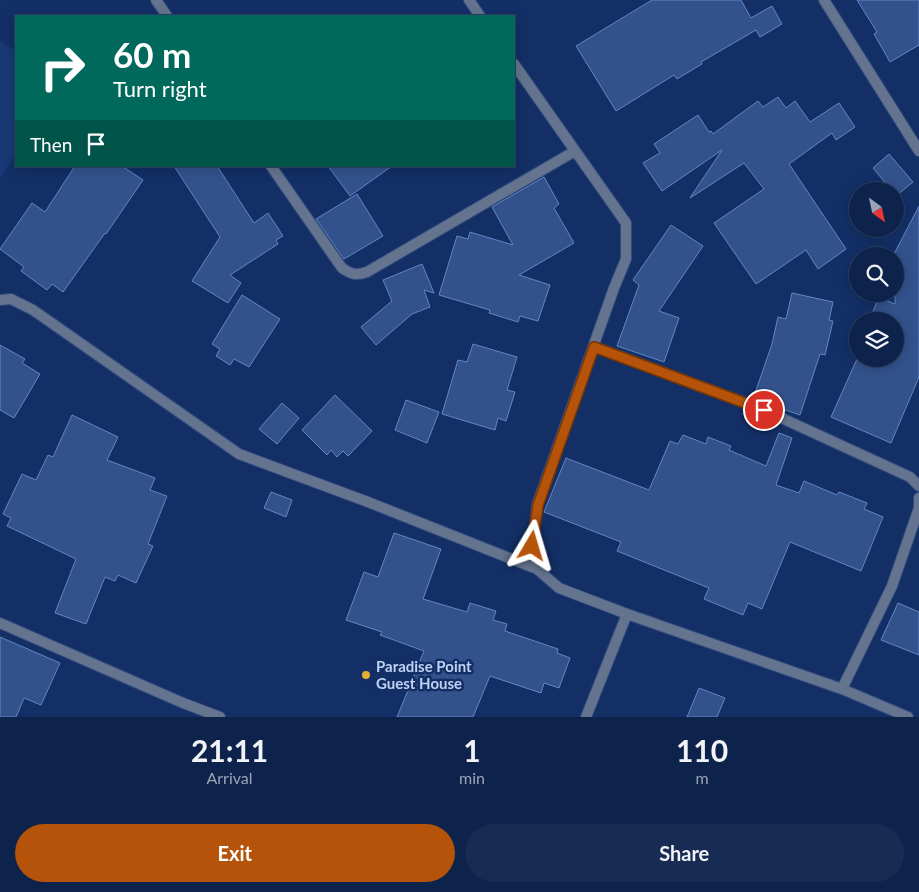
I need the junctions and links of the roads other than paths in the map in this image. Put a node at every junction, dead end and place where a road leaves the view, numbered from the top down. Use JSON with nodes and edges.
{"nodes":[{"id":1,"x":156,"y":0,"type":"edge"},
{"id":2,"x":469,"y":0,"type":"edge"},
{"id":3,"x":824,"y":0,"type":"edge"},
{"id":4,"x":166,"y":15,"type":"edge"},
{"id":5,"x":479,"y":15,"type":"edge"},
{"id":6,"x":515,"y":65,"type":"edge"},
{"id":7,"x":575,"y":151,"type":"junction"},
{"id":8,"x":919,"y":151,"type":"edge"},
{"id":9,"x":272,"y":167,"type":"edge"},
{"id":10,"x":0,"y":300,"type":"edge"},
{"id":11,"x":594,"y":347,"type":"junction"},
{"id":12,"x":919,"y":486,"type":"edge"},
{"id":13,"x":919,"y":498,"type":"edge"},
{"id":14,"x":537,"y":570,"type":"junction"},
{"id":15,"x":627,"y":614,"type":"junction"},
{"id":16,"x":0,"y":624,"type":"edge"},
{"id":17,"x":842,"y":689,"type":"junction"},
{"id":18,"x":220,"y":717,"type":"edge"},
{"id":19,"x":586,"y":717,"type":"edge"},
{"id":20,"x":908,"y":717,"type":"edge"}],
"edges":[{"from":1,"to":4,"type":"street"},
{"from":2,"to":5,"type":"street"},
{"from":3,"to":8,"type":"street"},
{"from":6,"to":7,"type":"street"},
{"from":7,"to":9,"type":"street"},
{"from":7,"to":11,"type":"street"},
{"from":10,"to":14,"type":"street"},
{"from":11,"to":12,"type":"street"},
{"from":11,"to":14,"type":"street"},
{"from":13,"to":17,"type":"street"},
{"from":14,"to":15,"type":"street"},
{"from":15,"to":17,"type":"street"},
{"from":15,"to":19,"type":"street"},
{"from":16,"to":18,"type":"street"},
{"from":17,"to":20,"type":"street"}]}
